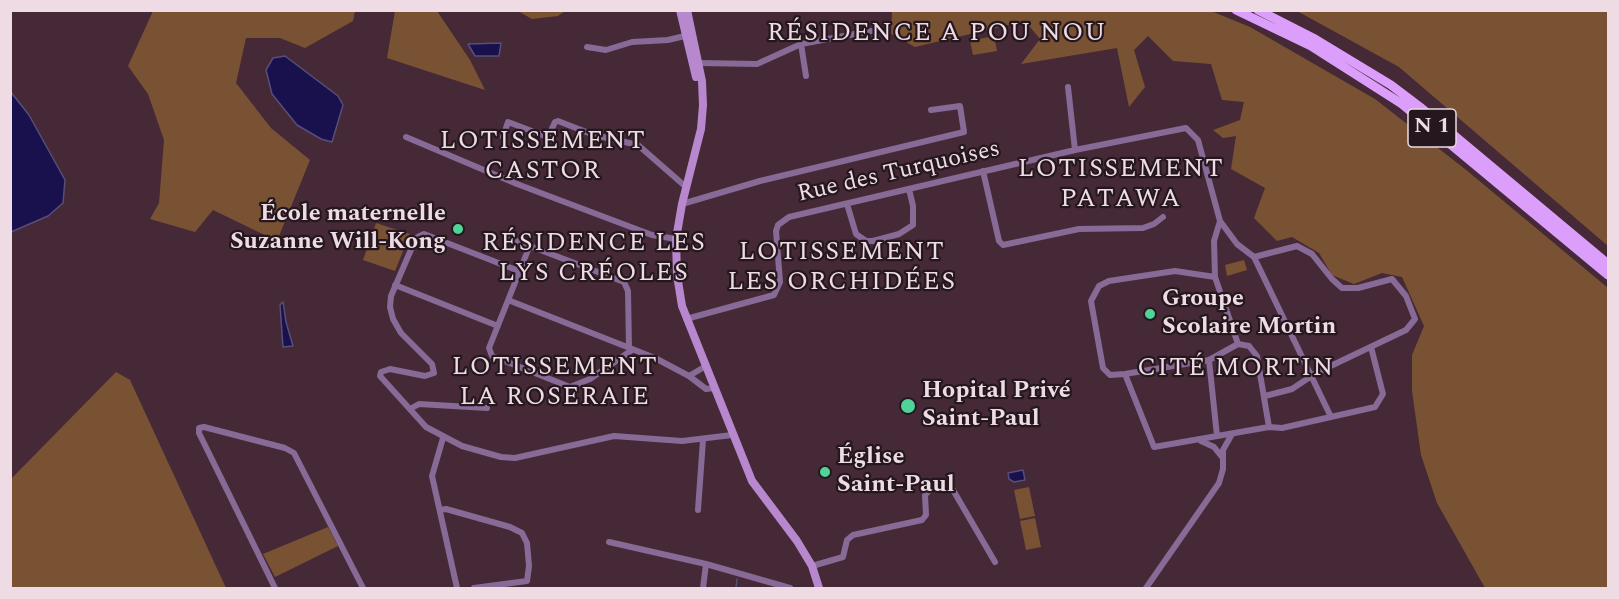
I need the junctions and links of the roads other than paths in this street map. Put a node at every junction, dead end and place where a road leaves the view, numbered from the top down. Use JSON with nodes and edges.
{"nodes":[{"id":1,"x":680,"y":10,"type":"edge"},
{"id":2,"x":687,"y":10,"type":"edge"},
{"id":3,"x":1236,"y":10,"type":"edge"},
{"id":4,"x":1258,"y":10,"type":"edge"},
{"id":5,"x":872,"y":31,"type":"dead end"},
{"id":6,"x":689,"y":35,"type":"junction"},
{"id":7,"x":801,"y":44,"type":"junction"},
{"id":8,"x":587,"y":47,"type":"dead end"},
{"id":9,"x":699,"y":63,"type":"junction"},
{"id":10,"x":806,"y":76,"type":"dead end"},
{"id":11,"x":1068,"y":87,"type":"dead end"},
{"id":12,"x":931,"y":110,"type":"dead end"},
{"id":13,"x":406,"y":137,"type":"dead end"},
{"id":14,"x":503,"y":137,"type":"dead end"},
{"id":15,"x":697,"y":146,"type":"junction"},
{"id":16,"x":1075,"y":150,"type":"junction"},
{"id":17,"x":984,"y":171,"type":"junction"},
{"id":18,"x":686,"y":187,"type":"junction"},
{"id":19,"x":909,"y":189,"type":"junction"},
{"id":20,"x":682,"y":204,"type":"junction"},
{"id":21,"x":847,"y":204,"type":"junction"},
{"id":22,"x":1163,"y":217,"type":"dead end"},
{"id":23,"x":1220,"y":221,"type":"junction"},
{"id":24,"x":509,"y":238,"type":"dead end"},
{"id":25,"x":676,"y":239,"type":"junction"},
{"id":26,"x":530,"y":246,"type":"junction"},
{"id":27,"x":1254,"y":257,"type":"junction"},
{"id":28,"x":1608,"y":264,"type":"edge"},
{"id":29,"x":519,"y":271,"type":"junction"},
{"id":30,"x":1608,"y":275,"type":"edge"},
{"id":31,"x":1215,"y":277,"type":"junction"},
{"id":32,"x":395,"y":285,"type":"junction"},
{"id":33,"x":508,"y":300,"type":"junction"},
{"id":34,"x":686,"y":319,"type":"junction"},
{"id":35,"x":498,"y":326,"type":"junction"},
{"id":36,"x":1238,"y":344,"type":"junction"},
{"id":37,"x":1371,"y":347,"type":"junction"},
{"id":38,"x":630,"y":349,"type":"junction"},
{"id":39,"x":1209,"y":360,"type":"junction"},
{"id":40,"x":705,"y":366,"type":"junction"},
{"id":41,"x":1125,"y":374,"type":"junction"},
{"id":42,"x":689,"y":376,"type":"junction"},
{"id":43,"x":1311,"y":377,"type":"junction"},
{"id":44,"x":715,"y":388,"type":"junction"},
{"id":45,"x":1265,"y":396,"type":"junction"},
{"id":46,"x":487,"y":408,"type":"dead end"},
{"id":47,"x":410,"y":409,"type":"junction"},
{"id":48,"x":1331,"y":417,"type":"junction"},
{"id":49,"x":1269,"y":427,"type":"junction"},
{"id":50,"x":1232,"y":434,"type":"junction"},
{"id":51,"x":732,"y":435,"type":"junction"},
{"id":52,"x":1217,"y":436,"type":"junction"},
{"id":53,"x":443,"y":438,"type":"junction"},
{"id":54,"x":703,"y":440,"type":"junction"},
{"id":55,"x":1201,"y":441,"type":"junction"},
{"id":56,"x":1222,"y":457,"type":"junction"},
{"id":57,"x":440,"y":510,"type":"junction"},
{"id":58,"x":698,"y":510,"type":"dead end"},
{"id":59,"x":609,"y":542,"type":"dead end"},
{"id":60,"x":995,"y":562,"type":"dead end"},
{"id":61,"x":706,"y":564,"type":"junction"},
{"id":62,"x":812,"y":566,"type":"junction"},
{"id":63,"x":275,"y":588,"type":"edge"},
{"id":64,"x":363,"y":588,"type":"edge"},
{"id":65,"x":457,"y":588,"type":"edge"},
{"id":66,"x":474,"y":588,"type":"edge"},
{"id":67,"x":703,"y":588,"type":"edge"},
{"id":68,"x":790,"y":588,"type":"edge"},
{"id":69,"x":819,"y":588,"type":"edge"},
{"id":70,"x":1146,"y":588,"type":"edge"}],
"edges":[{"from":1,"to":6,"type":"main road"},
{"from":2,"to":6,"type":"main road"},
{"from":3,"to":30,"type":"main road","number":"N 1"},
{"from":4,"to":28,"type":"main road","number":"N 1"},
{"from":5,"to":7,"type":"street"},
{"from":6,"to":8,"type":"street"},
{"from":6,"to":9,"type":"main road"},
{"from":6,"to":15,"type":"main road"},
{"from":7,"to":9,"type":"street"},
{"from":7,"to":10,"type":"street"},
{"from":9,"to":15,"type":"main road"},
{"from":11,"to":16,"type":"street"},
{"from":12,"to":20,"type":"street"},
{"from":13,"to":25,"type":"street"},
{"from":14,"to":18,"type":"street"},
{"from":15,"to":18,"type":"main road"},
{"from":16,"to":17,"type":"street","name":"Rue des Turquoises"},
{"from":16,"to":23,"type":"street","name":"Rue des Turquoises"},
{"from":17,"to":19,"type":"street","name":"Rue des Turquoises"},
{"from":17,"to":22,"type":"street"},
{"from":18,"to":20,"type":"main road"},
{"from":19,"to":21,"type":"street","name":"Rue des Turquoises"},
{"from":19,"to":21,"type":"street"},
{"from":20,"to":25,"type":"main road"},
{"from":21,"to":34,"type":"street","name":"Rue des Turquoises"},
{"from":23,"to":27,"type":"street","name":"Rue des Turquoises"},
{"from":23,"to":31,"type":"street"},
{"from":24,"to":26,"type":"street"},
{"from":25,"to":34,"type":"main road"},
{"from":26,"to":29,"type":"street"},
{"from":26,"to":38,"type":"street"},
{"from":27,"to":37,"type":"street"},
{"from":27,"to":43,"type":"street","name":"Rue des Turquoises"},
{"from":29,"to":32,"type":"street"},
{"from":29,"to":33,"type":"street"},
{"from":31,"to":36,"type":"street"},
{"from":31,"to":41,"type":"street"},
{"from":32,"to":35,"type":"street"},
{"from":32,"to":47,"type":"street"},
{"from":33,"to":35,"type":"street"},
{"from":33,"to":38,"type":"street"},
{"from":34,"to":40,"type":"main road"},
{"from":35,"to":38,"type":"street"},
{"from":36,"to":39,"type":"street"},
{"from":36,"to":45,"type":"street"},
{"from":37,"to":43,"type":"street"},
{"from":37,"to":48,"type":"street"},
{"from":38,"to":42,"type":"street"},
{"from":39,"to":41,"type":"street"},
{"from":39,"to":52,"type":"street"},
{"from":40,"to":42,"type":"street"},
{"from":40,"to":44,"type":"main road"},
{"from":41,"to":55,"type":"street"},
{"from":42,"to":44,"type":"street"},
{"from":43,"to":45,"type":"street"},
{"from":43,"to":48,"type":"street","name":"Rue des Turquoises"},
{"from":44,"to":51,"type":"main road"},
{"from":45,"to":49,"type":"street"},
{"from":46,"to":47,"type":"street"},
{"from":47,"to":53,"type":"street"},
{"from":48,"to":49,"type":"street"},
{"from":49,"to":50,"type":"street"},
{"from":50,"to":52,"type":"street"},
{"from":50,"to":56,"type":"street"},
{"from":51,"to":54,"type":"street"},
{"from":51,"to":62,"type":"main road"},
{"from":52,"to":55,"type":"street"},
{"from":53,"to":54,"type":"street"},
{"from":53,"to":57,"type":"street"},
{"from":54,"to":58,"type":"street"},
{"from":55,"to":56,"type":"street"},
{"from":56,"to":70,"type":"street"},
{"from":57,"to":65,"type":"street"},
{"from":57,"to":66,"type":"street"},
{"from":59,"to":61,"type":"street"},
{"from":60,"to":62,"type":"street"},
{"from":61,"to":67,"type":"street"},
{"from":61,"to":68,"type":"street"},
{"from":62,"to":69,"type":"main road"},
{"from":63,"to":64,"type":"street"}]}
